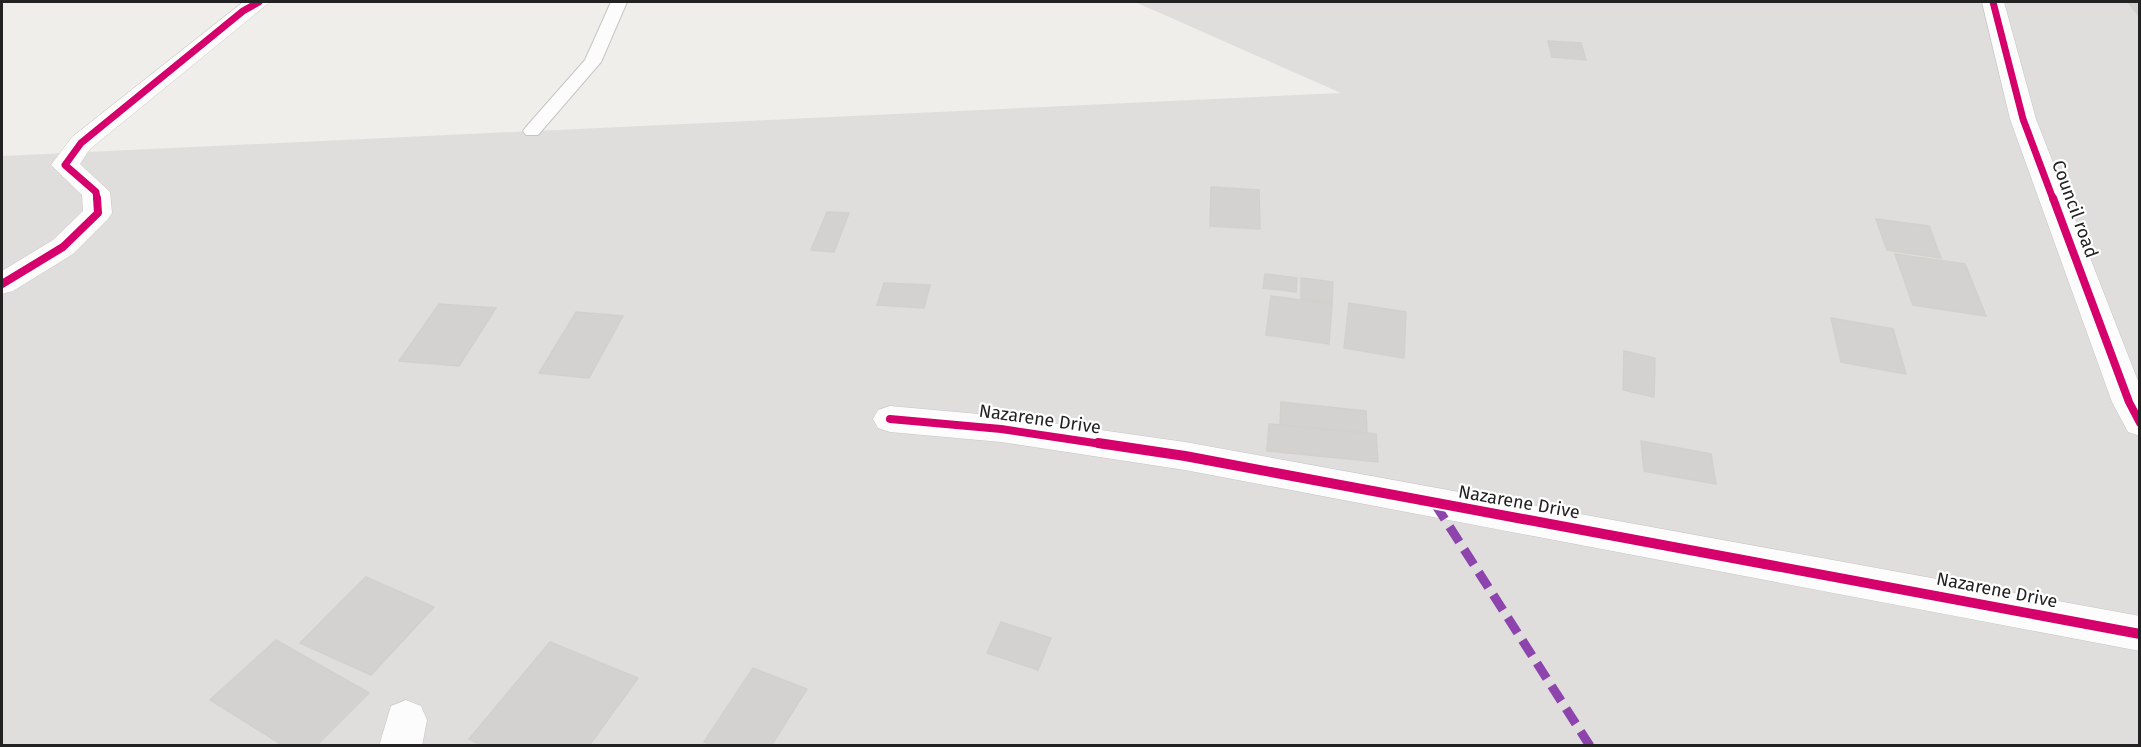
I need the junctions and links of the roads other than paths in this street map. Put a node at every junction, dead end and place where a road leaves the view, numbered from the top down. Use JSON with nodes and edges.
{"nodes":[{"id":1,"x":259,"y":2,"type":"edge"},
{"id":2,"x":619,"y":2,"type":"edge"},
{"id":3,"x":1993,"y":2,"type":"edge"},
{"id":4,"x":532,"y":131,"type":"dead end"},
{"id":5,"x":2,"y":284,"type":"edge"},
{"id":6,"x":890,"y":419,"type":"dead end"},
{"id":7,"x":2139,"y":423,"type":"edge"},
{"id":8,"x":2139,"y":634,"type":"edge"}],
"edges":[{"from":1,"to":5,"type":"street"},
{"from":2,"to":4,"type":"lane"},
{"from":3,"to":7,"type":"street","name":"Council road"},
{"from":6,"to":8,"type":"street","name":"Nazarene Drive"}]}
